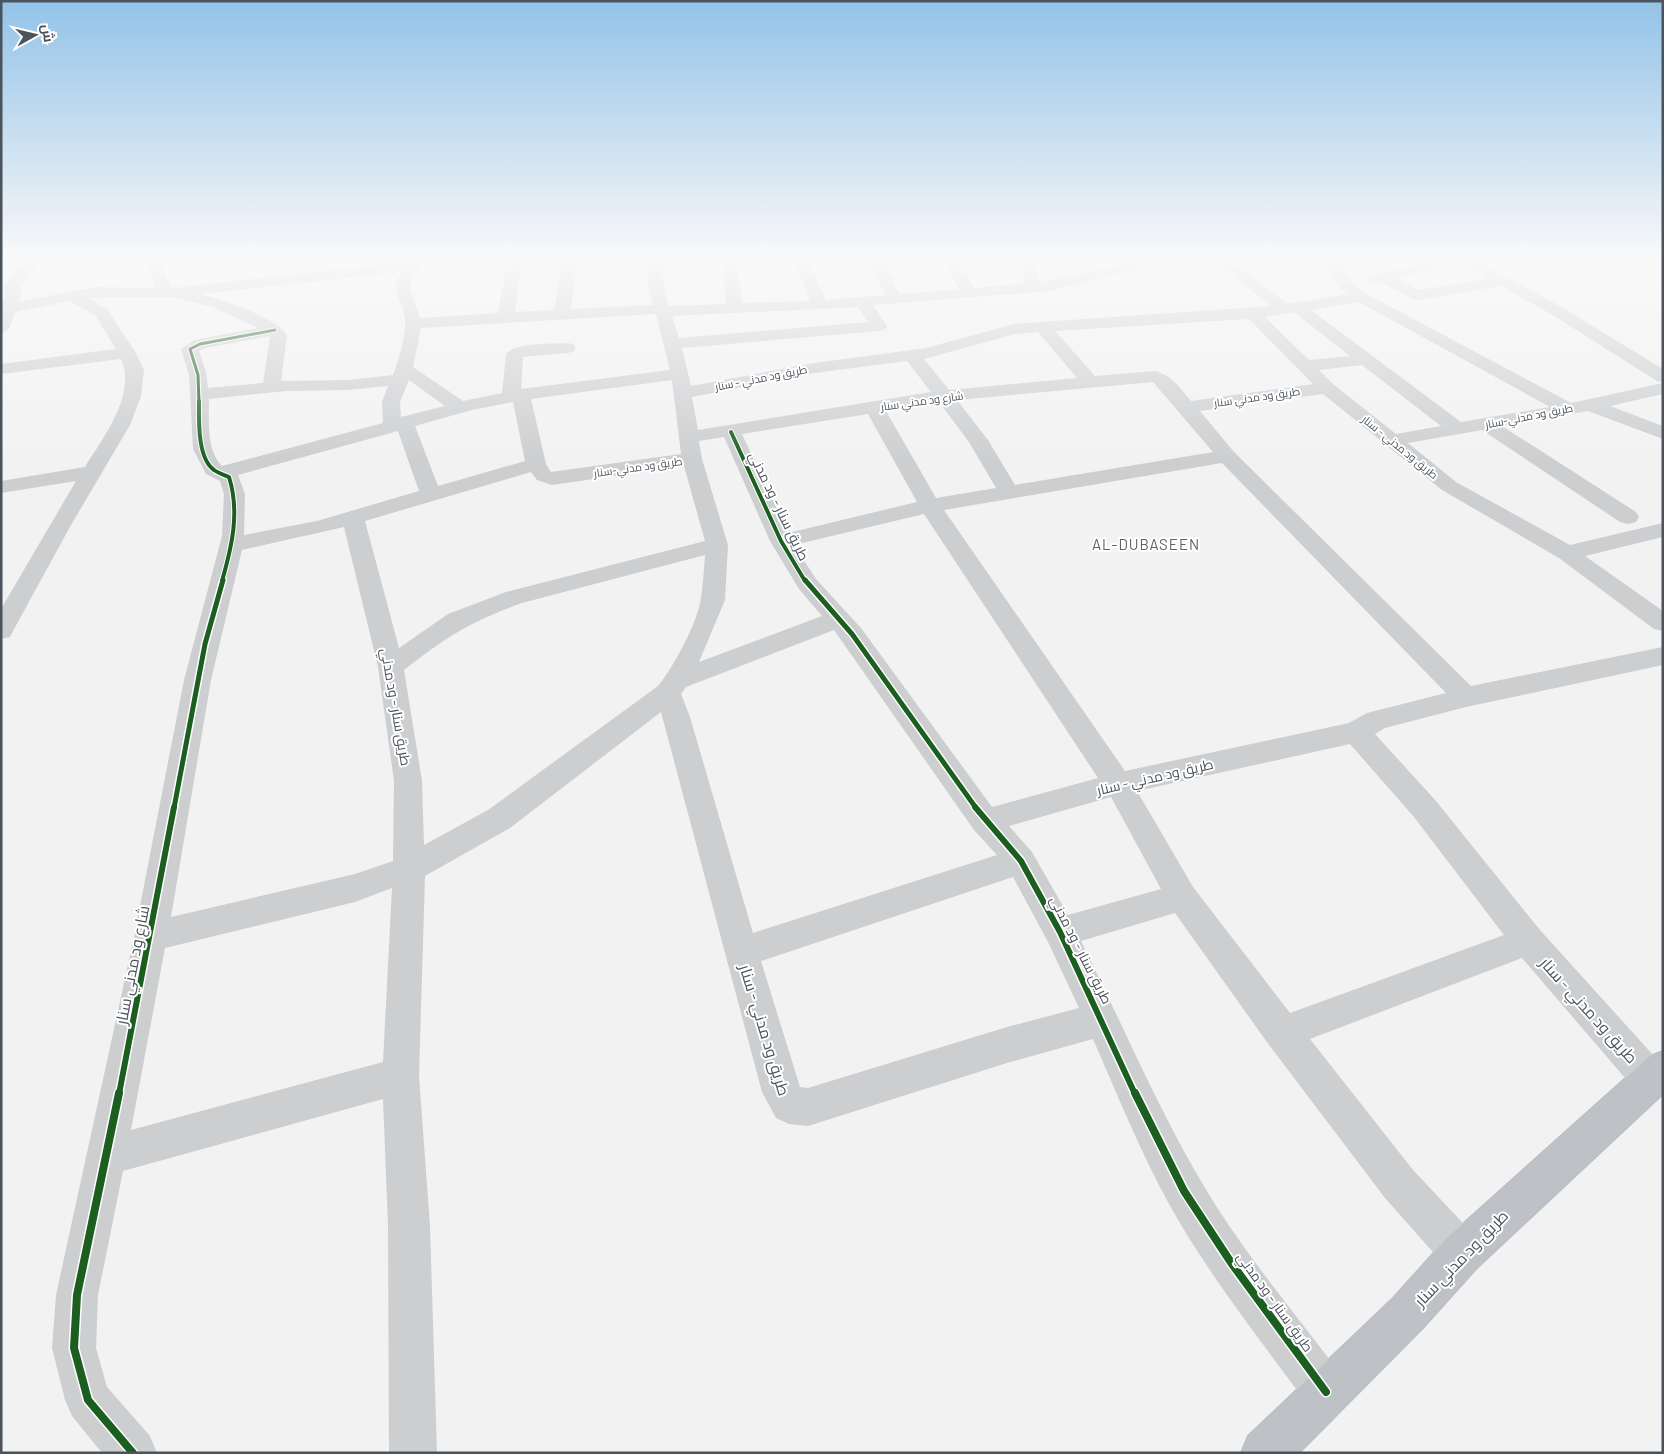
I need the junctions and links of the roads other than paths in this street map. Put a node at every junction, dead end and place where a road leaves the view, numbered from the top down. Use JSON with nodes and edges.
{"nodes":[{"id":1,"x":110,"y":327,"type":"edge"},
{"id":2,"x":268,"y":327,"type":"edge"},
{"id":3,"x":413,"y":327,"type":"edge"},
{"id":4,"x":667,"y":327,"type":"edge"},
{"id":5,"x":869,"y":327,"type":"edge"},
{"id":6,"x":880,"y":327,"type":"edge"},
{"id":7,"x":1042,"y":327,"type":"joint"},
{"id":8,"x":1266,"y":327,"type":"edge"},
{"id":9,"x":1318,"y":327,"type":"edge"},
{"id":10,"x":1417,"y":327,"type":"edge"},
{"id":11,"x":1580,"y":327,"type":"edge"},
{"id":12,"x":275,"y":330,"type":"junction"},
{"id":13,"x":673,"y":344,"type":"junction"},
{"id":14,"x":567,"y":348,"type":"dead end"},
{"id":15,"x":127,"y":353,"type":"junction"},
{"id":16,"x":905,"y":355,"type":"junction"},
{"id":17,"x":1367,"y":360,"type":"junction"},
{"id":18,"x":1305,"y":366,"type":"junction"},
{"id":19,"x":1,"y":369,"type":"edge"},
{"id":20,"x":680,"y":374,"type":"junction"},
{"id":21,"x":401,"y":375,"type":"junction"},
{"id":22,"x":1663,"y":377,"type":"edge"},
{"id":23,"x":1091,"y":383,"type":"junction"},
{"id":24,"x":270,"y":387,"type":"junction"},
{"id":25,"x":1327,"y":388,"type":"junction"},
{"id":26,"x":1663,"y":388,"type":"edge"},
{"id":27,"x":684,"y":393,"type":"junction"},
{"id":28,"x":199,"y":394,"type":"junction"},
{"id":29,"x":516,"y":396,"type":"junction"},
{"id":30,"x":942,"y":396,"type":"junction"},
{"id":31,"x":1590,"y":405,"type":"junction"},
{"id":32,"x":459,"y":407,"type":"junction"},
{"id":33,"x":1186,"y":407,"type":"junction"},
{"id":34,"x":875,"y":408,"type":"junction"},
{"id":35,"x":1568,"y":408,"type":"junction"},
{"id":36,"x":399,"y":424,"type":"junction"},
{"id":37,"x":1486,"y":425,"type":"junction"},
{"id":38,"x":1459,"y":430,"type":"junction"},
{"id":39,"x":731,"y":432,"type":"junction"},
{"id":40,"x":1663,"y":433,"type":"edge"},
{"id":41,"x":690,"y":437,"type":"junction"},
{"id":42,"x":1394,"y":440,"type":"junction"},
{"id":43,"x":1227,"y":456,"type":"junction"},
{"id":44,"x":692,"y":459,"type":"junction"},
{"id":45,"x":536,"y":464,"type":"junction"},
{"id":46,"x":91,"y":472,"type":"junction"},
{"id":47,"x":221,"y":473,"type":"junction"},
{"id":48,"x":1,"y":487,"type":"edge"},
{"id":49,"x":1009,"y":492,"type":"junction"},
{"id":50,"x":431,"y":495,"type":"junction"},
{"id":51,"x":929,"y":506,"type":"junction"},
{"id":52,"x":1628,"y":516,"type":"dead end"},
{"id":53,"x":353,"y":518,"type":"junction"},
{"id":54,"x":1663,"y":530,"type":"edge"},
{"id":55,"x":781,"y":541,"type":"junction"},
{"id":56,"x":230,"y":545,"type":"junction"},
{"id":57,"x":717,"y":545,"type":"junction"},
{"id":58,"x":1567,"y":553,"type":"junction"},
{"id":59,"x":11,"y":595,"type":"edge"},
{"id":60,"x":838,"y":619,"type":"junction"},
{"id":61,"x":1663,"y":622,"type":"edge"},
{"id":62,"x":1,"y":630,"type":"edge"},
{"id":63,"x":1663,"y":656,"type":"edge"},
{"id":64,"x":391,"y":667,"type":"junction"},
{"id":65,"x":672,"y":687,"type":"junction"},
{"id":66,"x":1466,"y":697,"type":"junction"},
{"id":67,"x":1356,"y":732,"type":"junction"},
{"id":68,"x":1118,"y":784,"type":"junction"},
{"id":69,"x":985,"y":821,"type":"junction"},
{"id":70,"x":1021,"y":861,"type":"junction"},
{"id":71,"x":409,"y":869,"type":"junction"},
{"id":72,"x":1182,"y":897,"type":"junction"},
{"id":73,"x":1060,"y":932,"type":"junction"},
{"id":74,"x":151,"y":936,"type":"junction"},
{"id":75,"x":1528,"y":941,"type":"junction"},
{"id":76,"x":741,"y":952,"type":"junction"},
{"id":77,"x":1102,"y":1019,"type":"junction"},
{"id":78,"x":1282,"y":1033,"type":"junction"},
{"id":79,"x":1656,"y":1074,"type":"edge"},
{"id":80,"x":401,"y":1076,"type":"junction"},
{"id":81,"x":106,"y":1156,"type":"junction"},
{"id":82,"x":1462,"y":1253,"type":"junction"},
{"id":83,"x":1326,"y":1392,"type":"junction"},
{"id":84,"x":133,"y":1453,"type":"edge"},
{"id":85,"x":413,"y":1453,"type":"edge"},
{"id":86,"x":1265,"y":1453,"type":"edge"}],
"edges":[{"from":1,"to":15,"type":"street"},
{"from":2,"to":12,"type":"street"},
{"from":3,"to":21,"type":"street"},
{"from":4,"to":13,"type":"street","name":"طريق ود مدني-سنار"},
{"from":5,"to":13,"type":"street"},
{"from":6,"to":16,"type":"street"},
{"from":7,"to":16,"type":"street","name":"طريق ود مدني - سنار"},
{"from":7,"to":23,"type":"street"},
{"from":8,"to":18,"type":"street","name":"طريق ود مدني - سنار"},
{"from":9,"to":17,"type":"street"},
{"from":10,"to":35,"type":"street"},
{"from":11,"to":22,"type":"street"},
{"from":12,"to":24,"type":"street"},
{"from":12,"to":28,"type":"street","name":"شارع ود مدني سنار"},
{"from":13,"to":20,"type":"street","name":"طريق ود مدني-سنار"},
{"from":14,"to":29,"type":"street"},
{"from":15,"to":19,"type":"street"},
{"from":15,"to":46,"type":"street"},
{"from":16,"to":27,"type":"street","name":"طريق ود مدني - سنار"},
{"from":16,"to":30,"type":"street"},
{"from":17,"to":18,"type":"street"},
{"from":17,"to":38,"type":"street"},
{"from":18,"to":25,"type":"street","name":"طريق ود مدني - سنار"},
{"from":20,"to":27,"type":"street","name":"طريق ود مدني-سنار"},
{"from":20,"to":29,"type":"street"},
{"from":21,"to":24,"type":"street"},
{"from":21,"to":32,"type":"street"},
{"from":21,"to":36,"type":"street"},
{"from":23,"to":30,"type":"street","name":"شارع ود مدني سنار"},
{"from":23,"to":33,"type":"street","name":"شارع ود مدني سنار"},
{"from":24,"to":28,"type":"street"},
{"from":25,"to":33,"type":"street","name":"طريق ود مدني سنار"},
{"from":25,"to":42,"type":"street","name":"طريق ود مدني - سنار"},
{"from":26,"to":31,"type":"street","name":"طريق ود مدني-سنار"},
{"from":27,"to":41,"type":"street","name":"طريق ود مدني-سنار"},
{"from":28,"to":47,"type":"street","name":"شارع ود مدني سنار"},
{"from":29,"to":32,"type":"street"},
{"from":29,"to":45,"type":"street"},
{"from":30,"to":34,"type":"street","name":"شارع ود مدني سنار"},
{"from":30,"to":49,"type":"street"},
{"from":31,"to":35,"type":"street","name":"طريق ود مدني-سنار"},
{"from":31,"to":40,"type":"street"},
{"from":32,"to":36,"type":"street"},
{"from":33,"to":43,"type":"street"},
{"from":34,"to":39,"type":"street","name":"شارع ود مدني سنار"},
{"from":34,"to":51,"type":"street"},
{"from":35,"to":37,"type":"street","name":"طريق ود مدني-سنار"},
{"from":36,"to":47,"type":"street"},
{"from":36,"to":50,"type":"street"},
{"from":37,"to":38,"type":"street","name":"طريق ود مدني-سنار"},
{"from":37,"to":52,"type":"street"},
{"from":38,"to":42,"type":"street","name":"طريق ود مدني-سنار"},
{"from":39,"to":41,"type":"street","name":"شارع ود مدني سنار"},
{"from":39,"to":55,"type":"street","name":"طريق سنار - ود مدني"},
{"from":41,"to":44,"type":"street","name":"طريق ود مدني-سنار"},
{"from":42,"to":58,"type":"street","name":"طريق ود مدني - سنار"},
{"from":43,"to":49,"type":"street"},
{"from":43,"to":66,"type":"street"},
{"from":44,"to":45,"type":"street","name":"طريق ود مدني-سنار"},
{"from":44,"to":57,"type":"street"},
{"from":45,"to":50,"type":"street"},
{"from":46,"to":48,"type":"street"},
{"from":46,"to":59,"type":"street"},
{"from":47,"to":56,"type":"street","name":"شارع ود مدني سنار"},
{"from":49,"to":51,"type":"street"},
{"from":50,"to":53,"type":"street"},
{"from":51,"to":55,"type":"street","name":"طريق سنار - ود مدني"},
{"from":51,"to":68,"type":"street"},
{"from":53,"to":56,"type":"street"},
{"from":53,"to":64,"type":"street","name":"طريق سنار - ود مدني"},
{"from":54,"to":58,"type":"street"},
{"from":55,"to":60,"type":"street","name":"طريق سنار - ود مدني"},
{"from":56,"to":74,"type":"street","name":"شارع ود مدني سنار"},
{"from":57,"to":64,"type":"street","name":"طريق سنار - ود مدني"},
{"from":57,"to":65,"type":"street"},
{"from":58,"to":61,"type":"street","name":"طريق ود مدني - سنار"},
{"from":59,"to":62,"type":"street"},
{"from":60,"to":65,"type":"street"},
{"from":60,"to":69,"type":"street","name":"طريق سنار - ود مدني"},
{"from":63,"to":66,"type":"street","name":"طريق ود مدني - سنار"},
{"from":64,"to":71,"type":"street","name":"طريق سنار - ود مدني"},
{"from":65,"to":71,"type":"street"},
{"from":65,"to":76,"type":"street"},
{"from":66,"to":67,"type":"street","name":"طريق ود مدني - سنار"},
{"from":67,"to":68,"type":"street","name":"طريق ود مدني - سنار"},
{"from":67,"to":75,"type":"street","name":"طريق ود مدني - سنار"},
{"from":68,"to":69,"type":"street","name":"طريق ود مدني - سنار"},
{"from":68,"to":72,"type":"street"},
{"from":69,"to":70,"type":"street","name":"طريق سنار - ود مدني"},
{"from":70,"to":73,"type":"street","name":"طريق سنار - ود مدني"},
{"from":70,"to":76,"type":"street","name":"طريق ود مدني - سنار"},
{"from":71,"to":74,"type":"street"},
{"from":71,"to":80,"type":"street","name":"طريق سنار - ود مدني"},
{"from":72,"to":73,"type":"street"},
{"from":72,"to":78,"type":"street"},
{"from":73,"to":77,"type":"street","name":"طريق سنار - ود مدني"},
{"from":74,"to":81,"type":"street","name":"شارع ود مدني سنار"},
{"from":75,"to":78,"type":"street"},
{"from":75,"to":79,"type":"street","name":"طريق ود مدني - سنار"},
{"from":76,"to":77,"type":"street","name":"طريق ود مدني - سنار"},
{"from":77,"to":83,"type":"street","name":"طريق سنار - ود مدني"},
{"from":78,"to":82,"type":"street"},
{"from":79,"to":82,"type":"highway","name":"طريق ود مدني سنار"},
{"from":80,"to":81,"type":"street"},
{"from":80,"to":85,"type":"street","name":"طريق سنار - ود مدني"},
{"from":81,"to":84,"type":"street","name":"شارع ود مدني سنار"},
{"from":82,"to":83,"type":"highway","name":"طريق ود مدني سنار"},
{"from":83,"to":86,"type":"highway","name":"طريق ود مدني سنار"}]}
